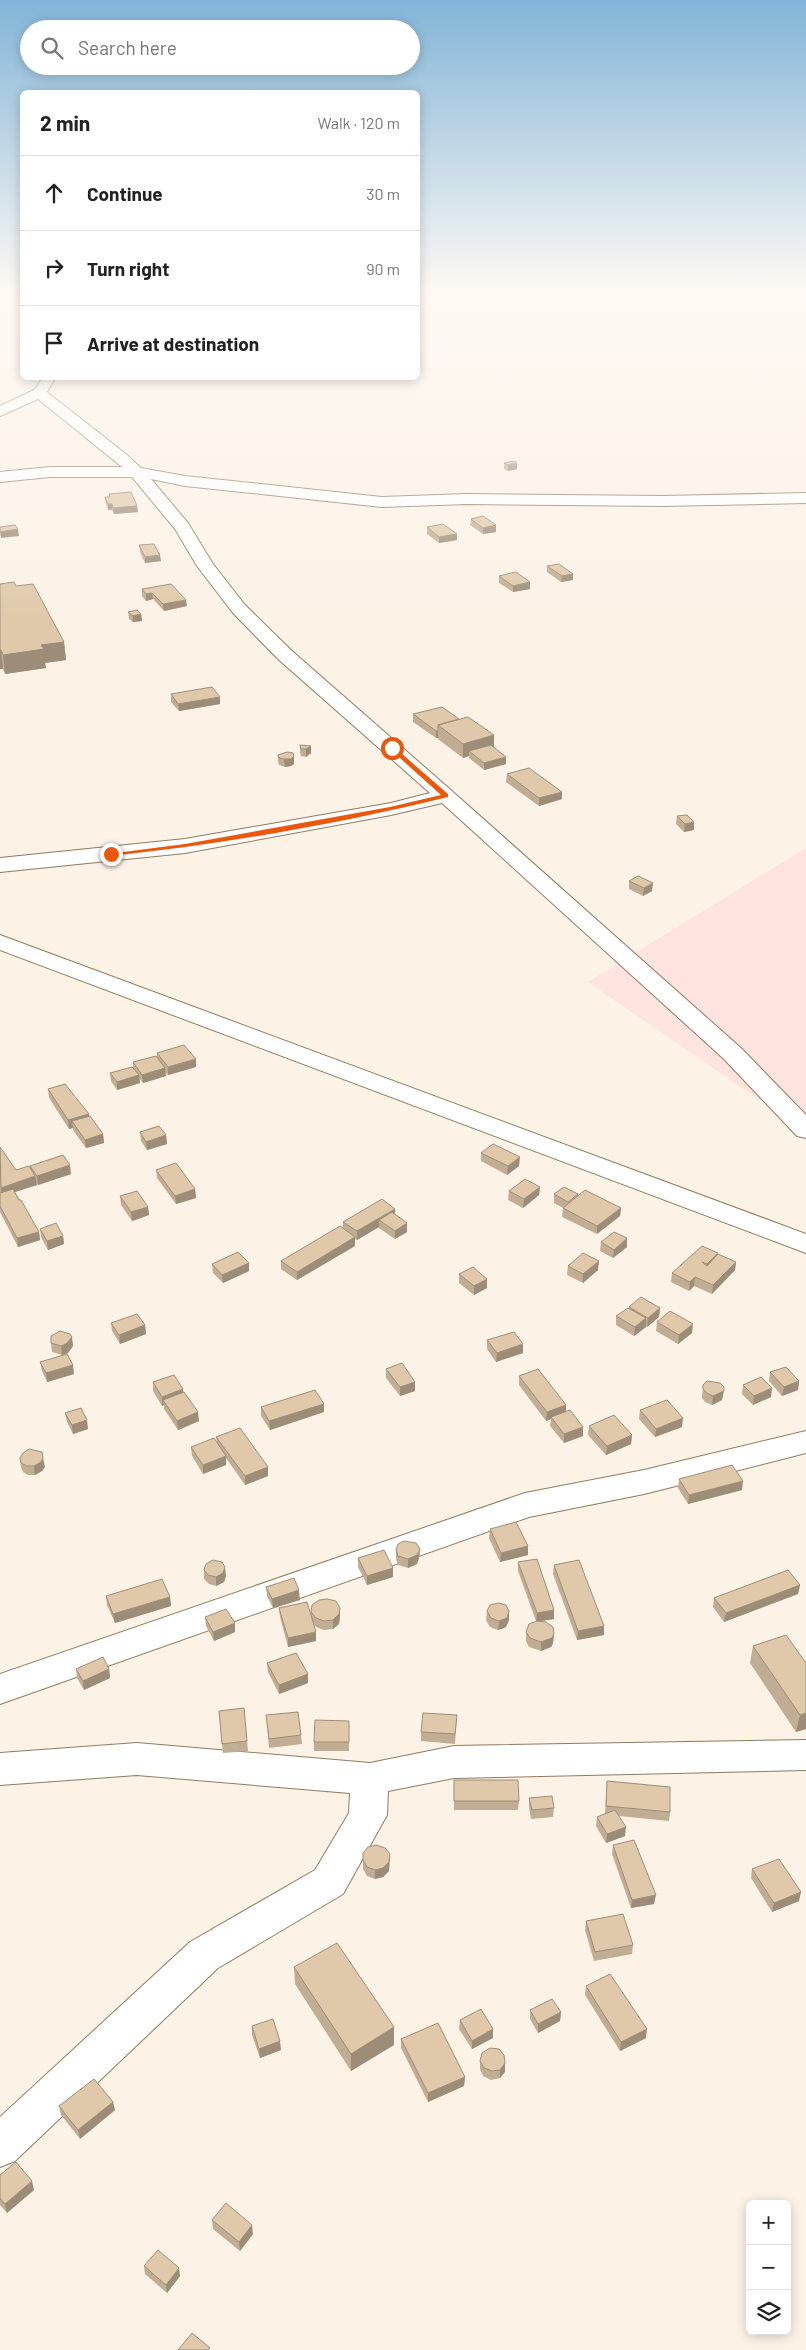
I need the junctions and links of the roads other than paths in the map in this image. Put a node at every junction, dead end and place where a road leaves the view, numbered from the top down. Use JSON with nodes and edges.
{"nodes":[{"id":1,"x":22,"y":399,"type":"edge"},
{"id":2,"x":59,"y":399,"type":"edge"},
{"id":3,"x":0,"y":412,"type":"edge"},
{"id":4,"x":136,"y":472,"type":"junction"},
{"id":5,"x":0,"y":477,"type":"edge"},
{"id":6,"x":806,"y":498,"type":"edge"},
{"id":7,"x":446,"y":796,"type":"junction"},
{"id":8,"x":0,"y":865,"type":"edge"},
{"id":9,"x":0,"y":942,"type":"edge"},
{"id":10,"x":806,"y":1130,"type":"edge"},
{"id":11,"x":806,"y":1244,"type":"edge"},
{"id":12,"x":806,"y":1442,"type":"edge"},
{"id":13,"x":0,"y":1689,"type":"edge"},
{"id":14,"x":806,"y":1755,"type":"edge"},
{"id":15,"x":0,"y":1769,"type":"edge"},
{"id":16,"x":370,"y":1779,"type":"junction"},
{"id":17,"x":0,"y":2146,"type":"edge"}],
"edges":[{"from":1,"to":3,"type":"street"},
{"from":2,"to":4,"type":"street"},
{"from":4,"to":5,"type":"street"},
{"from":4,"to":6,"type":"street"},
{"from":4,"to":7,"type":"street"},
{"from":7,"to":8,"type":"street"},
{"from":7,"to":10,"type":"street"},
{"from":9,"to":11,"type":"street"},
{"from":12,"to":13,"type":"street"},
{"from":14,"to":16,"type":"street"},
{"from":15,"to":16,"type":"street"},
{"from":16,"to":17,"type":"street"}]}
